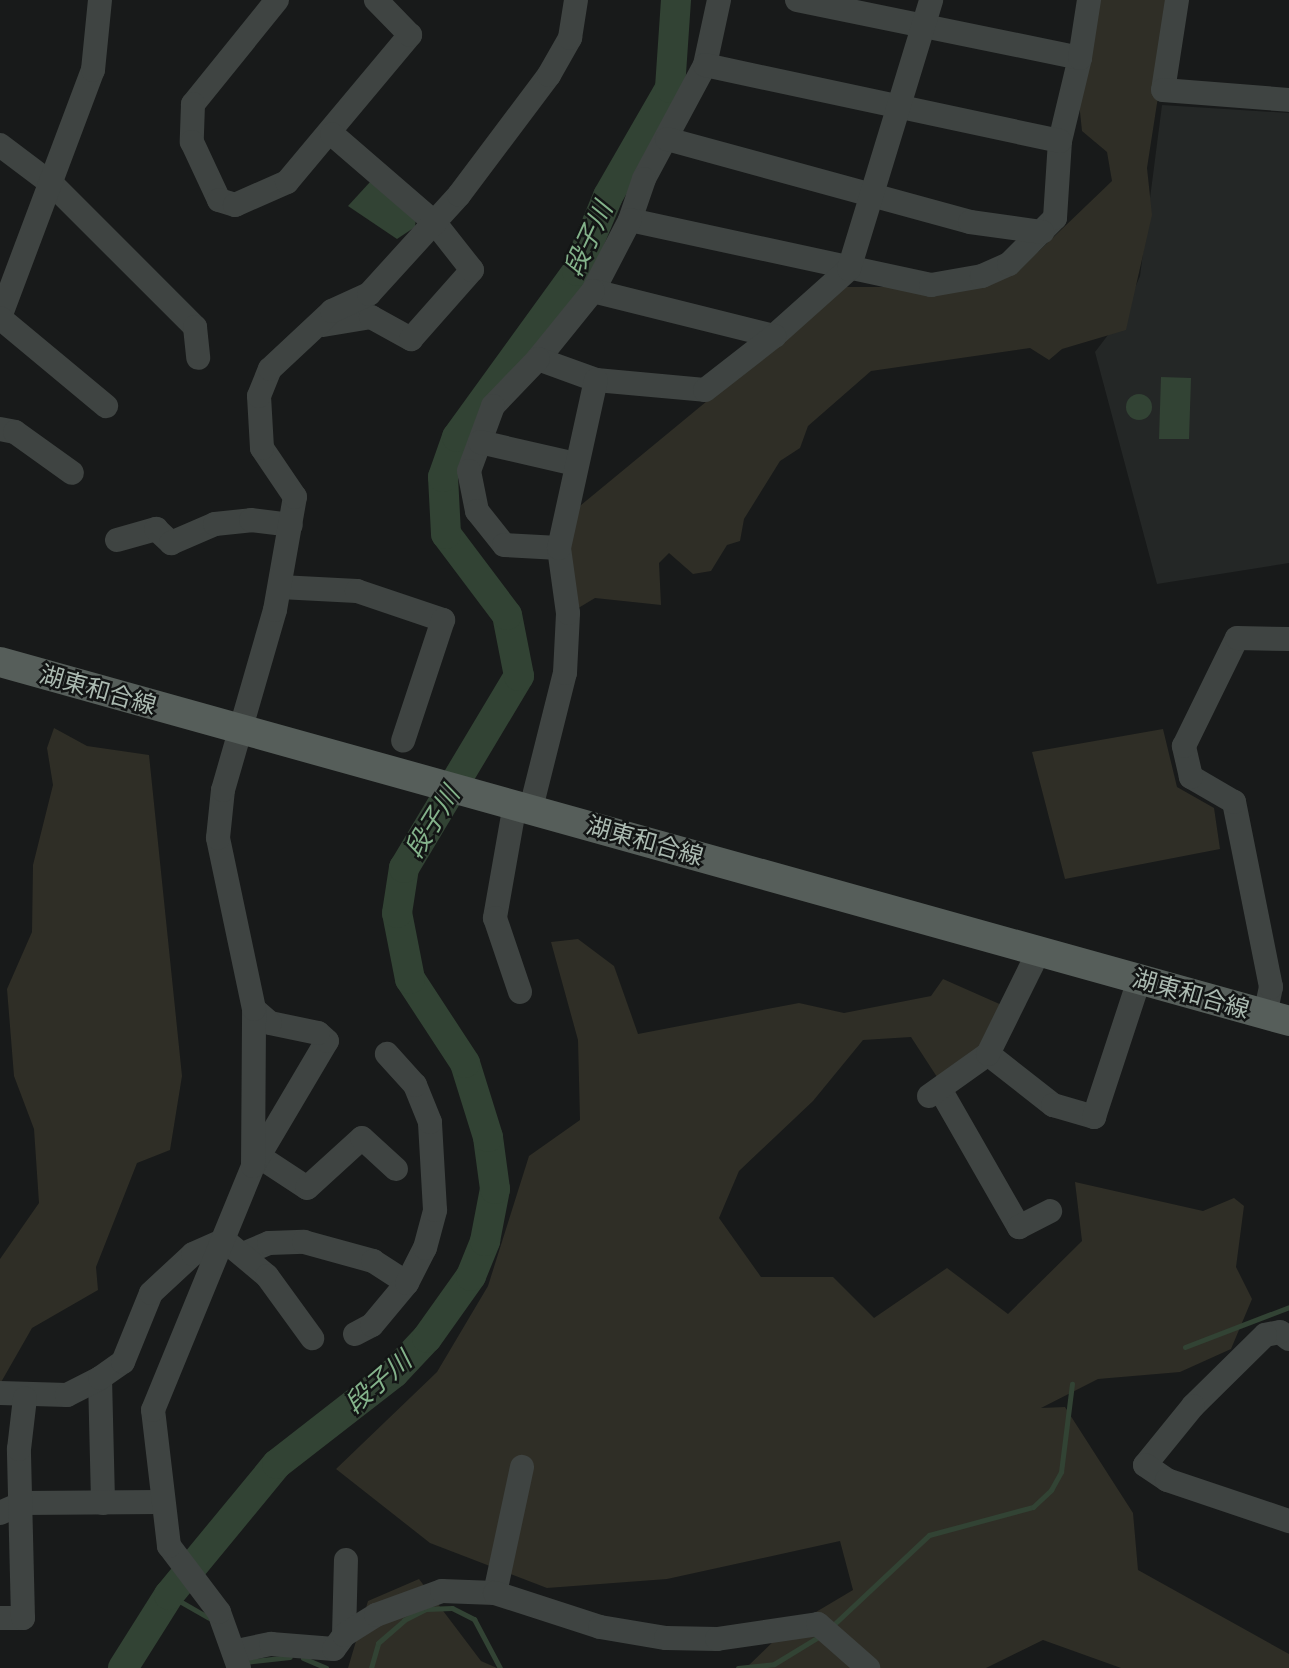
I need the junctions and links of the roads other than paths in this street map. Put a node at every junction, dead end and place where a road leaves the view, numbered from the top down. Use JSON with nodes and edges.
{"nodes":[{"id":1,"x":100,"y":0,"type":"edge"},
{"id":2,"x":277,"y":0,"type":"edge"},
{"id":3,"x":376,"y":0,"type":"edge"},
{"id":4,"x":576,"y":0,"type":"edge"},
{"id":5,"x":719,"y":0,"type":"edge"},
{"id":6,"x":797,"y":0,"type":"edge"},
{"id":7,"x":931,"y":0,"type":"edge"},
{"id":8,"x":1089,"y":0,"type":"edge"},
{"id":9,"x":1177,"y":0,"type":"edge"},
{"id":10,"x":924,"y":26,"type":"junction"},
{"id":11,"x":1080,"y":58,"type":"junction"},
{"id":12,"x":705,"y":65,"type":"junction"},
{"id":13,"x":1289,"y":100,"type":"edge"},
{"id":14,"x":898,"y":109,"type":"junction"},
{"id":15,"x":332,"y":134,"type":"junction"},
{"id":16,"x":667,"y":139,"type":"junction"},
{"id":17,"x":1060,"y":141,"type":"junction"},
{"id":18,"x":0,"y":145,"type":"edge"},
{"id":19,"x":53,"y":185,"type":"junction"},
{"id":20,"x":875,"y":192,"type":"junction"},
{"id":21,"x":630,"y":220,"type":"junction"},
{"id":22,"x":435,"y":223,"type":"junction"},
{"id":23,"x":1042,"y":232,"type":"junction"},
{"id":24,"x":849,"y":269,"type":"junction"},
{"id":25,"x":593,"y":291,"type":"junction"},
{"id":26,"x":1,"y":311,"type":"edge"},
{"id":27,"x":316,"y":327,"type":"junction"},
{"id":28,"x":774,"y":336,"type":"junction"},
{"id":29,"x":198,"y":358,"type":"dead end"},
{"id":30,"x":538,"y":359,"type":"junction"},
{"id":31,"x":596,"y":380,"type":"junction"},
{"id":32,"x":106,"y":407,"type":"dead end"},
{"id":33,"x":0,"y":429,"type":"edge"},
{"id":34,"x":480,"y":442,"type":"junction"},
{"id":35,"x":575,"y":464,"type":"junction"},
{"id":36,"x":72,"y":473,"type":"dead end"},
{"id":37,"x":291,"y":525,"type":"junction"},
{"id":38,"x":117,"y":540,"type":"dead end"},
{"id":39,"x":559,"y":548,"type":"junction"},
{"id":40,"x":280,"y":587,"type":"junction"},
{"id":41,"x":1289,"y":639,"type":"edge"},
{"id":42,"x":0,"y":662,"type":"edge"},
{"id":43,"x":242,"y":731,"type":"junction"},
{"id":44,"x":403,"y":741,"type":"dead end"},
{"id":45,"x":523,"y":806,"type":"junction"},
{"id":46,"x":1038,"y":951,"type":"junction"},
{"id":47,"x":1139,"y":980,"type":"junction"},
{"id":48,"x":520,"y":992,"type":"dead end"},
{"id":49,"x":254,"y":1009,"type":"junction"},
{"id":50,"x":1277,"y":1018,"type":"edge"},
{"id":51,"x":385,"y":1054,"type":"dead end"},
{"id":52,"x":988,"y":1054,"type":"junction"},
{"id":53,"x":256,"y":1161,"type":"junction"},
{"id":54,"x":396,"y":1169,"type":"dead end"},
{"id":55,"x":1050,"y":1211,"type":"dead end"},
{"id":56,"x":233,"y":1247,"type":"junction"},
{"id":57,"x":407,"y":1283,"type":"junction"},
{"id":58,"x":355,"y":1334,"type":"dead end"},
{"id":59,"x":312,"y":1338,"type":"dead end"},
{"id":60,"x":1289,"y":1339,"type":"edge"},
{"id":61,"x":100,"y":1378,"type":"junction"},
{"id":62,"x":0,"y":1393,"type":"edge"},
{"id":63,"x":25,"y":1398,"type":"junction"},
{"id":64,"x":522,"y":1467,"type":"dead end"},
{"id":65,"x":159,"y":1502,"type":"junction"},
{"id":66,"x":103,"y":1503,"type":"junction"},
{"id":67,"x":11,"y":1508,"type":"edge"},
{"id":68,"x":1289,"y":1521,"type":"edge"},
{"id":69,"x":346,"y":1560,"type":"dead end"},
{"id":70,"x":495,"y":1594,"type":"junction"},
{"id":71,"x":0,"y":1618,"type":"edge"},
{"id":72,"x":333,"y":1653,"type":"edge"},
{"id":73,"x":238,"y":1657,"type":"edge"},
{"id":74,"x":868,"y":1668,"type":"edge"}],
"edges":[{"from":1,"to":19,"type":"street"},
{"from":2,"to":15,"type":"street"},
{"from":3,"to":15,"type":"street"},
{"from":4,"to":22,"type":"street"},
{"from":5,"to":12,"type":"street"},
{"from":6,"to":10,"type":"street"},
{"from":7,"to":10,"type":"street"},
{"from":8,"to":11,"type":"street"},
{"from":9,"to":13,"type":"street"},
{"from":10,"to":11,"type":"street"},
{"from":10,"to":14,"type":"street"},
{"from":11,"to":17,"type":"street"},
{"from":12,"to":14,"type":"street"},
{"from":12,"to":16,"type":"street"},
{"from":14,"to":17,"type":"street"},
{"from":14,"to":20,"type":"street"},
{"from":15,"to":22,"type":"street"},
{"from":16,"to":20,"type":"street"},
{"from":16,"to":21,"type":"street"},
{"from":17,"to":23,"type":"street"},
{"from":18,"to":19,"type":"street"},
{"from":19,"to":26,"type":"street"},
{"from":19,"to":29,"type":"street"},
{"from":20,"to":23,"type":"street"},
{"from":20,"to":24,"type":"street"},
{"from":21,"to":24,"type":"street"},
{"from":21,"to":25,"type":"street"},
{"from":22,"to":27,"type":"street"},
{"from":22,"to":27,"type":"street"},
{"from":23,"to":24,"type":"street"},
{"from":24,"to":28,"type":"street"},
{"from":25,"to":28,"type":"street"},
{"from":25,"to":30,"type":"street"},
{"from":26,"to":32,"type":"street"},
{"from":27,"to":37,"type":"street"},
{"from":28,"to":31,"type":"street"},
{"from":30,"to":31,"type":"street"},
{"from":30,"to":34,"type":"street"},
{"from":31,"to":35,"type":"street"},
{"from":33,"to":36,"type":"street"},
{"from":34,"to":35,"type":"street"},
{"from":34,"to":39,"type":"street"},
{"from":35,"to":39,"type":"street"},
{"from":37,"to":38,"type":"street"},
{"from":37,"to":40,"type":"street"},
{"from":39,"to":45,"type":"street"},
{"from":40,"to":43,"type":"street"},
{"from":40,"to":44,"type":"street"},
{"from":41,"to":50,"type":"street"},
{"from":42,"to":43,"type":"main road","name":"湖東和合線"},
{"from":43,"to":45,"type":"main road","name":"湖東和合線"},
{"from":43,"to":49,"type":"street"},
{"from":45,"to":46,"type":"main road","name":"湖東和合線"},
{"from":45,"to":48,"type":"street"},
{"from":46,"to":47,"type":"main road","name":"湖東和合線"},
{"from":46,"to":52,"type":"street"},
{"from":47,"to":50,"type":"main road","name":"湖東和合線"},
{"from":47,"to":52,"type":"street"},
{"from":49,"to":53,"type":"street"},
{"from":49,"to":53,"type":"street"},
{"from":51,"to":57,"type":"street"},
{"from":52,"to":55,"type":"street"},
{"from":53,"to":54,"type":"street"},
{"from":53,"to":56,"type":"street"},
{"from":56,"to":57,"type":"street"},
{"from":56,"to":59,"type":"street"},
{"from":56,"to":61,"type":"street"},
{"from":56,"to":65,"type":"street"},
{"from":57,"to":58,"type":"street"},
{"from":60,"to":68,"type":"street"},
{"from":61,"to":63,"type":"street"},
{"from":61,"to":66,"type":"street"},
{"from":62,"to":63,"type":"street"},
{"from":63,"to":67,"type":"street"},
{"from":64,"to":70,"type":"street"},
{"from":65,"to":66,"type":"street"},
{"from":65,"to":73,"type":"street"},
{"from":66,"to":67,"type":"street"},
{"from":67,"to":71,"type":"street"},
{"from":69,"to":72,"type":"street"},
{"from":70,"to":72,"type":"street"},
{"from":70,"to":74,"type":"street"},
{"from":72,"to":73,"type":"street"}]}
